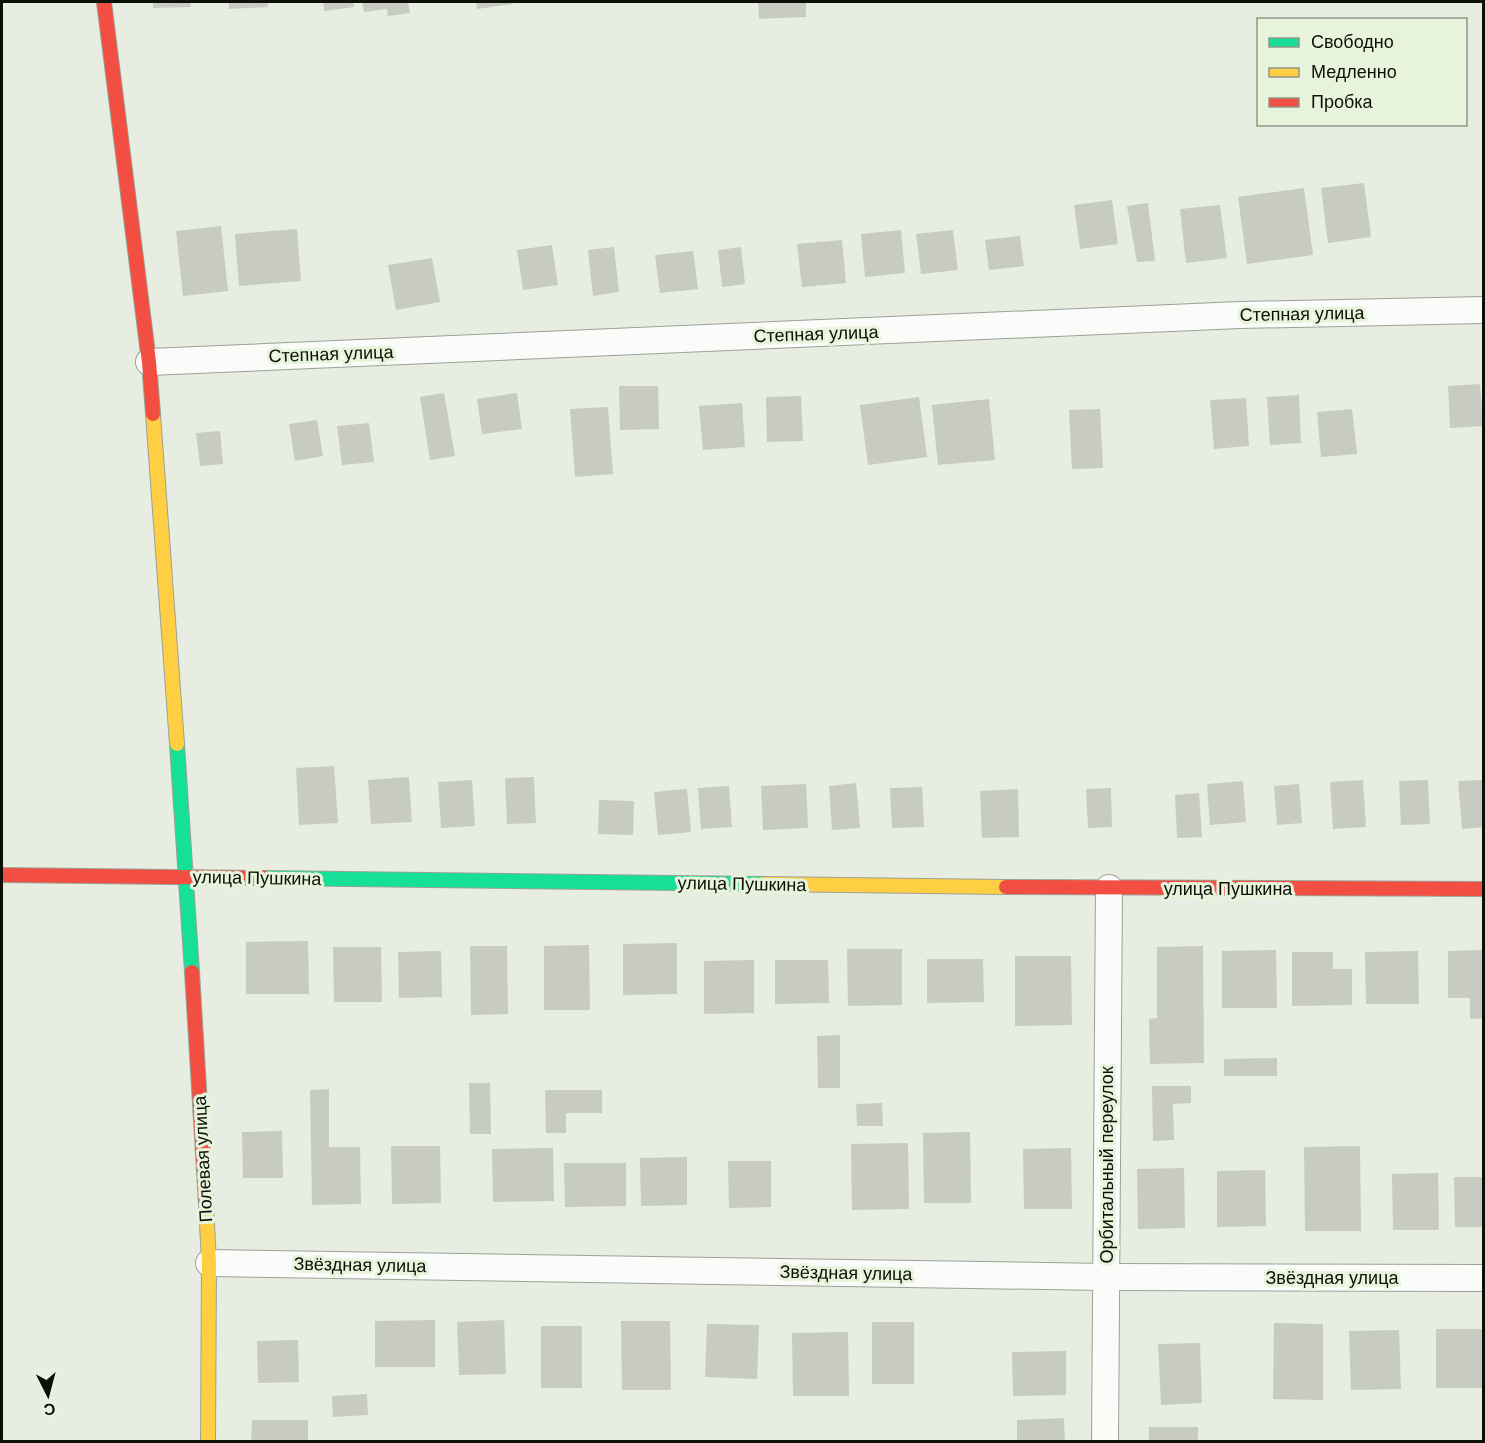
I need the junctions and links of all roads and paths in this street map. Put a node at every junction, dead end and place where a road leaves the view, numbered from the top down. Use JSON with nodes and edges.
{"nodes":[{"id":1,"x":104,"y":2,"type":"edge"},
{"id":2,"x":1484,"y":310,"type":"edge"},
{"id":3,"x":149,"y":362,"type":"junction"},
{"id":4,"x":2,"y":875,"type":"edge"},
{"id":5,"x":187,"y":877,"type":"junction"},
{"id":6,"x":1109,"y":888,"type":"junction"},
{"id":7,"x":1484,"y":889,"type":"edge"},
{"id":8,"x":209,"y":1263,"type":"junction"},
{"id":9,"x":1106,"y":1277,"type":"junction"},
{"id":10,"x":1484,"y":1278,"type":"edge"},
{"id":11,"x":208,"y":1442,"type":"edge"},
{"id":12,"x":1105,"y":1442,"type":"edge"}],
"edges":[{"from":1,"to":3,"type":"street","name":"Полевая улица"},
{"from":2,"to":3,"type":"street","name":"Степная улица"},
{"from":3,"to":5,"type":"street","name":"Полевая улица"},
{"from":4,"to":5,"type":"street","name":"улица Пушкина"},
{"from":5,"to":6,"type":"street","name":"улица Пушкина"},
{"from":5,"to":8,"type":"street","name":"Полевая улица"},
{"from":6,"to":7,"type":"street","name":"улица Пушкина"},
{"from":6,"to":9,"type":"street","name":"Орбитальный переулок"},
{"from":8,"to":9,"type":"street","name":"Звёздная улица"},
{"from":8,"to":11,"type":"street","name":"Полевая улица"},
{"from":9,"to":10,"type":"street","name":"Звёздная улица"},
{"from":9,"to":12,"type":"street","name":"Орбитальный переулок"}]}
